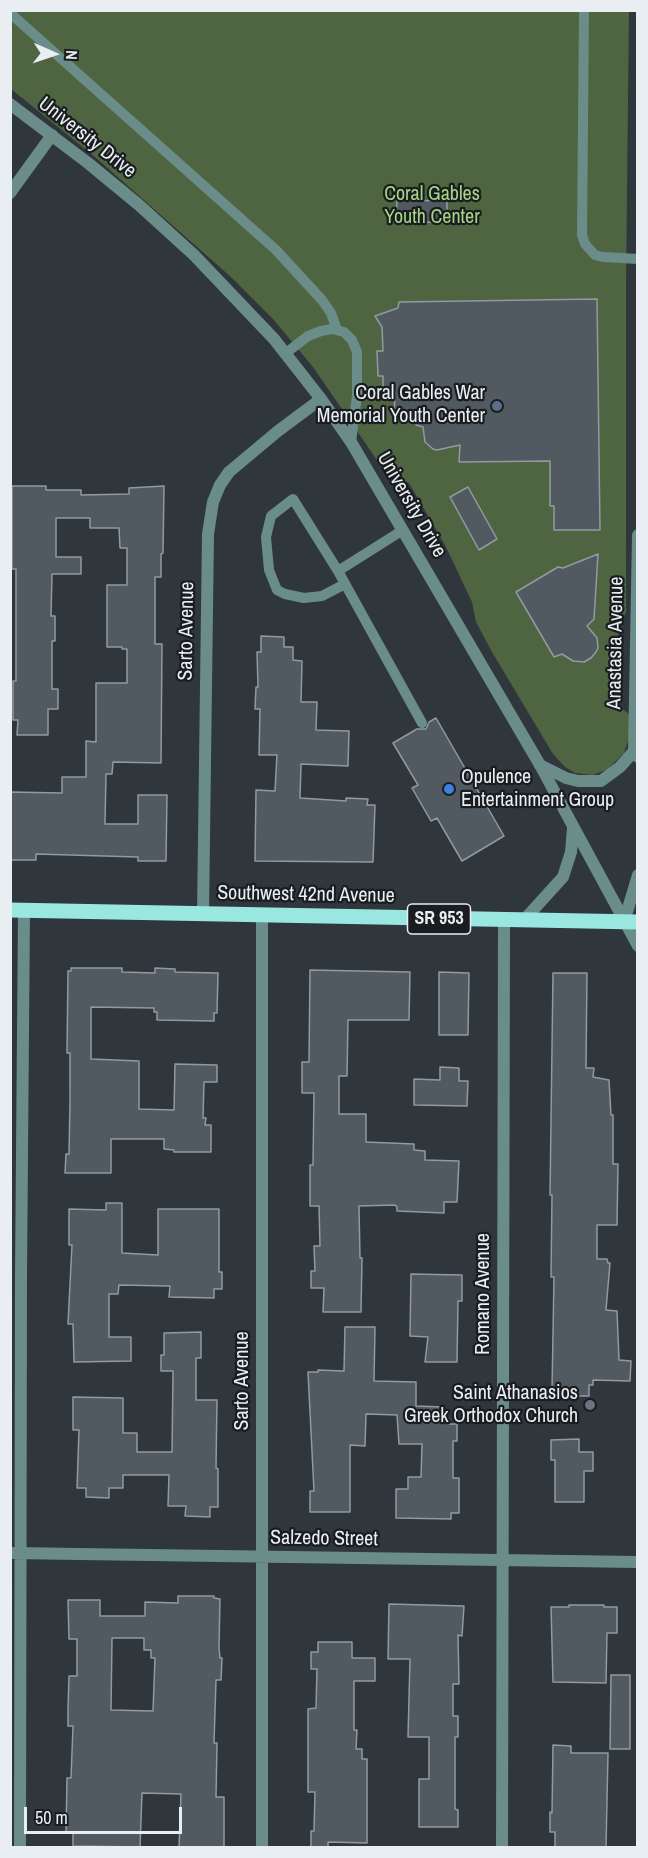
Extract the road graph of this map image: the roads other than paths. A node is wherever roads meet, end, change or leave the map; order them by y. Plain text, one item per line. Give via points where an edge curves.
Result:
1 (584, 10) edge
2 (10, 13) edge
3 (10, 104) edge
4 (52, 135) junction
5 (10, 193) edge
6 (638, 259) edge
7 (337, 330) junction
8 (286, 353) junction
9 (321, 399) junction
10 (351, 441) junction
11 (404, 530) junction
12 (638, 535) edge
13 (338, 571) junction
14 (345, 584) junction
15 (637, 633) edge
16 (422, 723) dead end
17 (636, 754) edge
18 (540, 765) junction
19 (574, 827) junction
20 (638, 875) edge
21 (17, 910) edge
22 (203, 914) junction
23 (262, 915) junction
24 (504, 920) junction
25 (524, 920) junction
26 (631, 922) edge
27 (638, 946) edge
28 (16, 1553) edge
29 (262, 1557) junction
30 (503, 1561) junction
31 (638, 1562) edge
32 (20, 1848) edge
33 (262, 1848) edge
34 (502, 1848) edge

1 - 6 lane via 582,235 595,255
2 - 7 lane via 276,250 322,300
3 - 4 street, University Drive
4 - 5 street
4 - 8 street, University Drive via 194,255
7 - 8 lane via 308,336
7 - 10 lane via 352,340 357,352
8 - 9 street, University Drive
9 - 10 street, University Drive
9 - 22 street, Sarto Avenue via 229,472 213,502 208,534
10 - 11 street, University Drive
11 - 13 lane
11 - 18 street, University Drive
12 - 15 street, Anastasia Avenue
13 - 14 lane
13 - 14 lane via 293,499 271,516 266,537 269,570 277,590 304,598 322,596
14 - 16 lane
15 - 17 street, Anastasia Avenue
17 - 18 street, Anastasia Avenue via 601,781 572,780
18 - 19 street, University Drive
19 - 25 street via 563,877
19 - 26 street, University Drive
20 - 26 street
21 - 22 main road, Southwest 42nd Avenue / SR 953
21 - 28 street
22 - 23 main road, Southwest 42nd Avenue / SR 953
23 - 24 main road, Southwest 42nd Avenue / SR 953
23 - 29 street, Sarto Avenue
24 - 25 main road, Southwest 42nd Avenue / SR 953
24 - 30 street, Romano Avenue
25 - 26 main road, Southwest 42nd Avenue / SR 953
26 - 27 street, University Drive
28 - 29 street, Salzedo Street
28 - 32 street
29 - 30 street, Salzedo Street
29 - 33 street, Sarto Avenue
30 - 31 street, Salzedo Street
30 - 34 street, Romano Avenue

